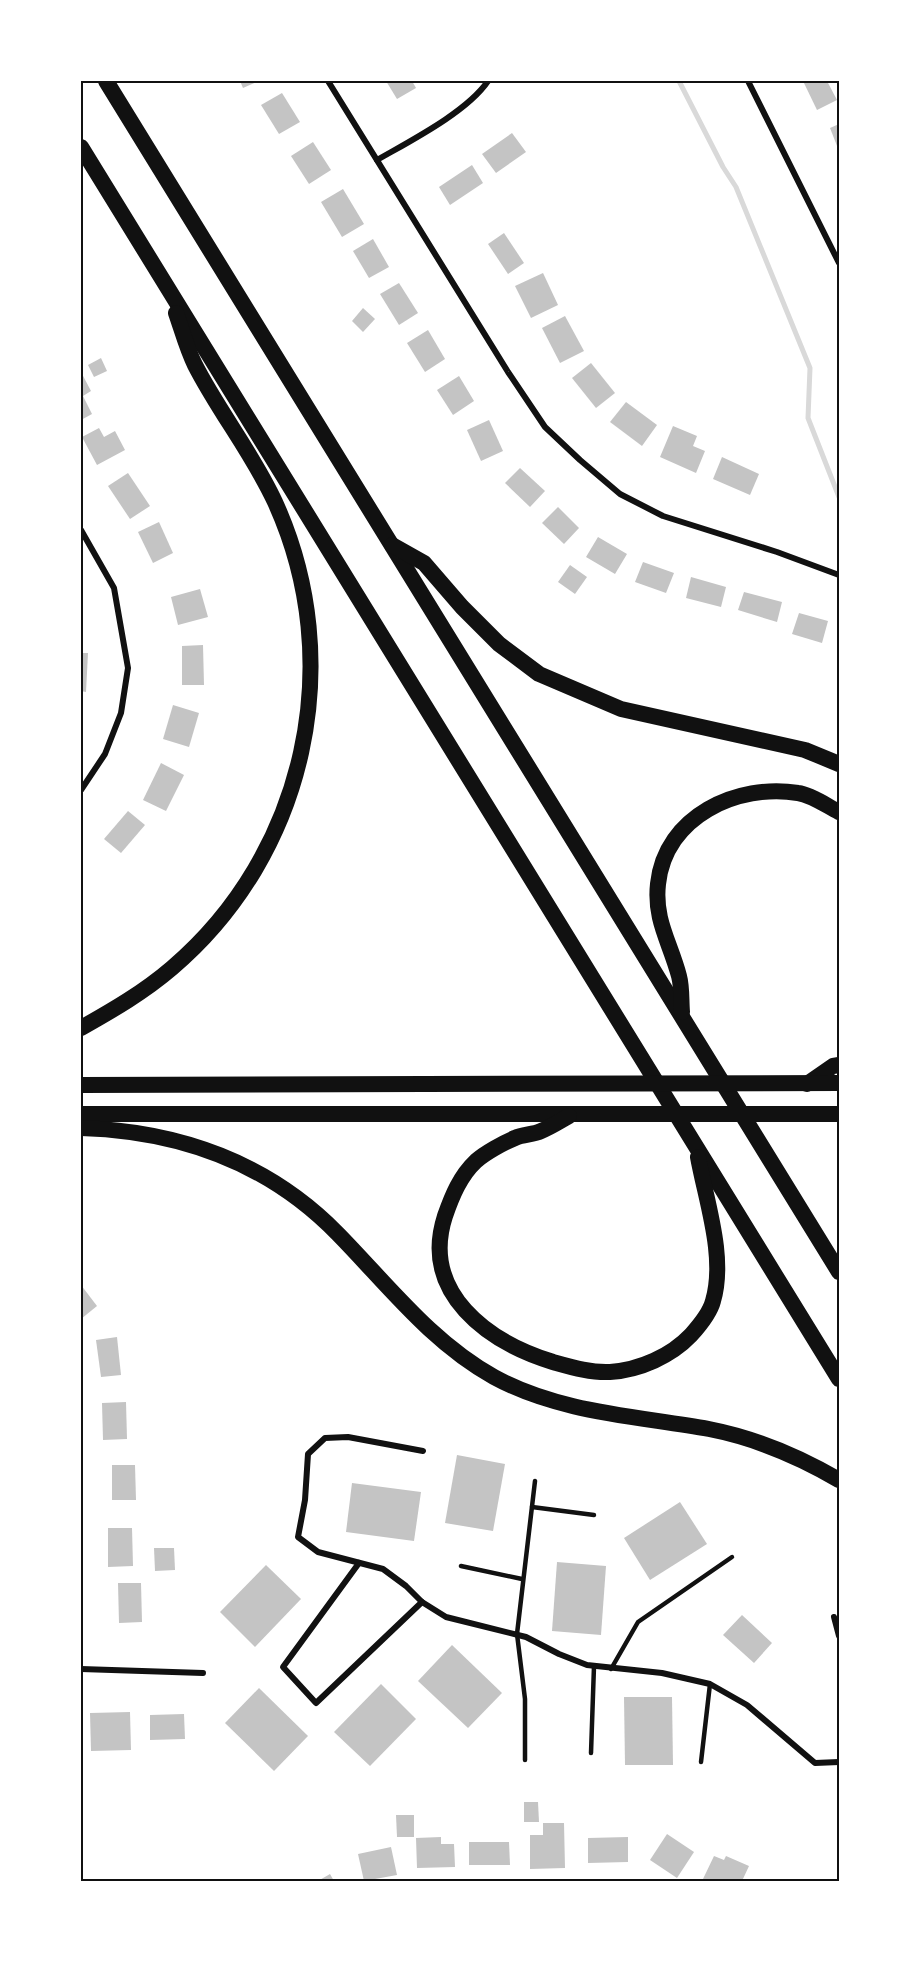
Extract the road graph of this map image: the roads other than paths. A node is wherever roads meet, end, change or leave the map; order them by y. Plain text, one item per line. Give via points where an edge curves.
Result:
1 (106, 81) edge
2 (327, 81) edge
3 (488, 81) edge
4 (748, 81) edge
5 (81, 147) edge
6 (377, 160) junction
7 (839, 263) edge
8 (165, 282) junction
9 (81, 530) edge
10 (391, 544) junction
11 (839, 575) edge
12 (839, 764) edge
13 (81, 790) edge
14 (839, 812) edge
15 (682, 1016) junction
16 (81, 1028) edge
17 (839, 1065) edge
18 (839, 1083) edge
19 (807, 1084) junction
20 (81, 1085) edge
21 (81, 1114) edge
22 (574, 1114) junction
23 (839, 1114) edge
24 (81, 1128) edge
25 (696, 1148) junction
26 (837, 1266) edge
27 (839, 1379) edge
28 (423, 1451) dead end
29 (839, 1480) edge
30 (535, 1481) dead end
31 (532, 1506) junction
32 (594, 1515) dead end
33 (732, 1557) dead end
34 (359, 1563) junction
35 (461, 1566) dead end
36 (522, 1579) junction
37 (422, 1602) junction
38 (834, 1617) dead end
39 (517, 1634) junction
40 (839, 1636) edge
41 (594, 1666) junction
42 (81, 1669) edge
43 (611, 1669) junction
44 (203, 1673) dead end
45 (710, 1684) junction
46 (591, 1753) dead end
47 (525, 1760) dead end
48 (700, 1762) dead end
49 (839, 1762) edge

1 - 10 highway
2 - 6 street
3 - 6 street via 481,91 432,127
4 - 7 street
5 - 8 highway
6 - 11 street via 545,427 580,460 620,494 663,516
8 - 16 highway via 194,364 253,461 289,539 307,606 311,683 308,724 280,824 222,918 172,968
8 - 25 highway
9 - 13 street via 114,588 128,668 121,713 105,754
10 - 12 highway via 424,562 499,644 539,674 621,709 805,750
10 - 15 highway
14 - 15 highway via 800,793 759,790 715,803 689,823 669,848 657,882 658,921 680,977
15 - 26 highway
17 - 19 highway
18 - 19 highway
19 - 20 highway
21 - 22 highway
22 - 23 highway
22 - 25 highway via 541,1131 514,1138 476,1161 453,1191 441,1228 442,1269 453,1296 470,1317 496,1339 577,1369 609,1372 642,1366 683,1343 713,1302 716,1242
24 - 29 highway via 134,1132 186,1144 220,1154 281,1185 337,1233 433,1335 496,1378 562,1404 754,1441 803,1459
25 - 27 highway
28 - 34 street via 348,1437 325,1438 308,1454 298,1537 318,1552
30 - 31 lane
31 - 32 lane
31 - 36 lane
33 - 43 lane via 638,1622
34 - 37 street via 383,1569
34 - 37 street via 283,1667 316,1703
35 - 36 lane
36 - 39 lane
37 - 39 street via 446,1617
38 - 40 street
39 - 41 street
39 - 47 lane via 525,1699
41 - 43 street
41 - 46 lane
42 - 44 street
43 - 45 street via 662,1673
45 - 48 lane
45 - 49 street via 747,1705 816,1763

